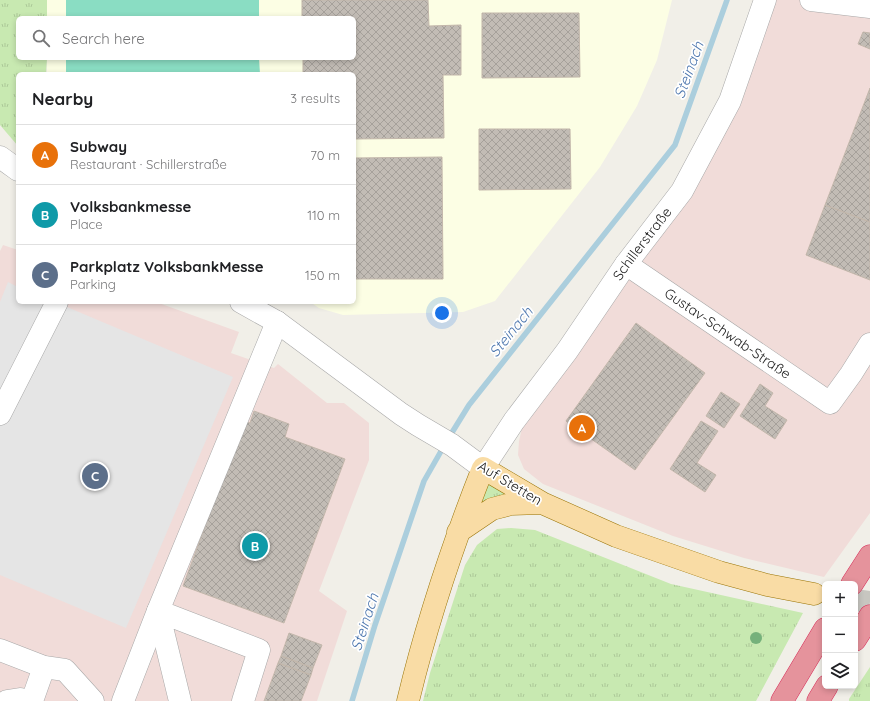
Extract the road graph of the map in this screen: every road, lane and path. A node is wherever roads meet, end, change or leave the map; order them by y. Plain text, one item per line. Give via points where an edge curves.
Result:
1 (765, 0) edge
2 (811, 0) edge
3 (870, 7) edge
4 (0, 157) edge
5 (16, 169) edge
6 (626, 264) junction
7 (57, 304) edge
8 (245, 304) edge
9 (277, 322) junction
10 (870, 344) edge
11 (0, 414) edge
12 (483, 468) junction
13 (542, 503) junction
14 (458, 532) junction
15 (814, 594) dead end
16 (158, 611) junction
17 (822, 634) edge
18 (0, 650) edge
19 (44, 667) junction
20 (825, 689) edge
21 (832, 689) edge
22 (7, 701) edge
23 (29, 701) edge
24 (32, 701) edge
25 (93, 701) edge
26 (123, 701) edge
27 (180, 701) edge
28 (242, 701) edge
29 (408, 701) edge
30 (782, 701) edge
31 (818, 701) edge
32 (830, 701) edge

1 - 6 street, Schillerstraße via 730,100 719,122 682,191
2 - 3 street
4 - 5 street
6 - 10 street, Gustav-Schwab-Straße via 830,403
6 - 12 street, Schillerstraße
7 - 11 street
8 - 9 street, Auf Stetten
9 - 12 street, Auf Stetten via 418,425 452,445
9 - 16 street
12 - 13 main road, Auf Stetten
12 - 14 main road
13 - 14 main road via 511,504 492,508
13 - 15 main road, Auf Stetten via 616,536 699,565 767,585
14 - 29 main road
16 - 26 street
16 - 27 street
16 - 28 street via 259,650
17 - 30 highway
18 - 19 street
19 - 24 street
19 - 25 street via 64,670
20 - 31 highway
21 - 32 highway
22 - 23 street

